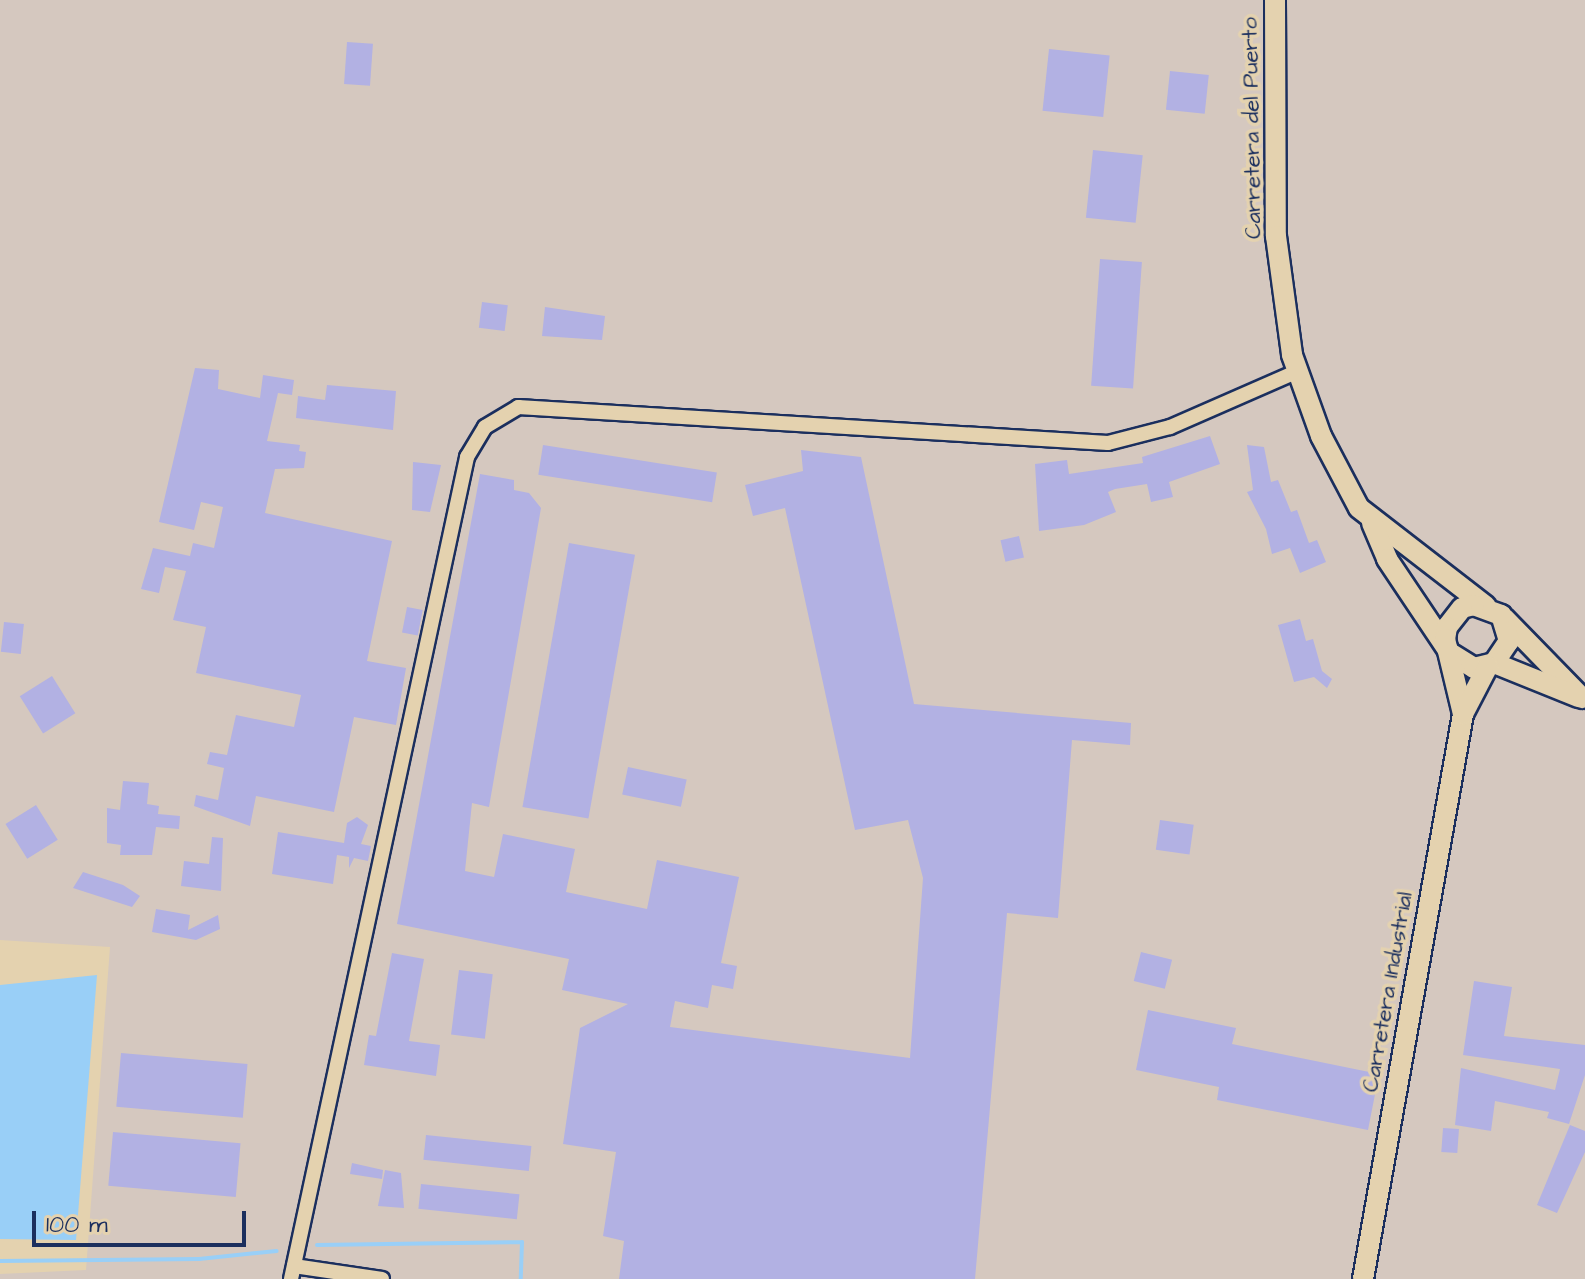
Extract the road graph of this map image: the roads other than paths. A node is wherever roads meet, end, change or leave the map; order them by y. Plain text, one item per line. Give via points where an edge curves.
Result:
1 (1275, 0) edge
2 (1298, 371) junction
3 (1372, 523) junction
4 (1494, 610) junction
5 (1450, 652) junction
6 (1491, 665) junction
7 (1584, 699) edge
8 (1463, 714) junction
9 (292, 1273) edge
10 (354, 1277) edge
11 (382, 1279) edge
12 (1363, 1279) edge

1 - 2 main road, Carretera del Puerto via 1276,236
2 - 3 main road, Carretera del Puerto via 1321,436 1350,494
2 - 9 street via 1170,427 1108,443 518,407 491,422 467,457
3 - 4 main road, Carretera del Puerto
3 - 5 main road, Carretera del Puerto via 1387,559
4 - 5 main road via 1462,608 1452,616 1445,639
4 - 6 main road via 1509,641
4 - 7 main road, Carretera del Puerto
5 - 6 main road via 1460,663
5 - 8 main road, Carretera Industrial
6 - 7 main road, Carretera del Puerto
6 - 8 main road, Carretera Industrial
8 - 12 main road, Carretera Industrial
9 - 10 street
10 - 11 street

